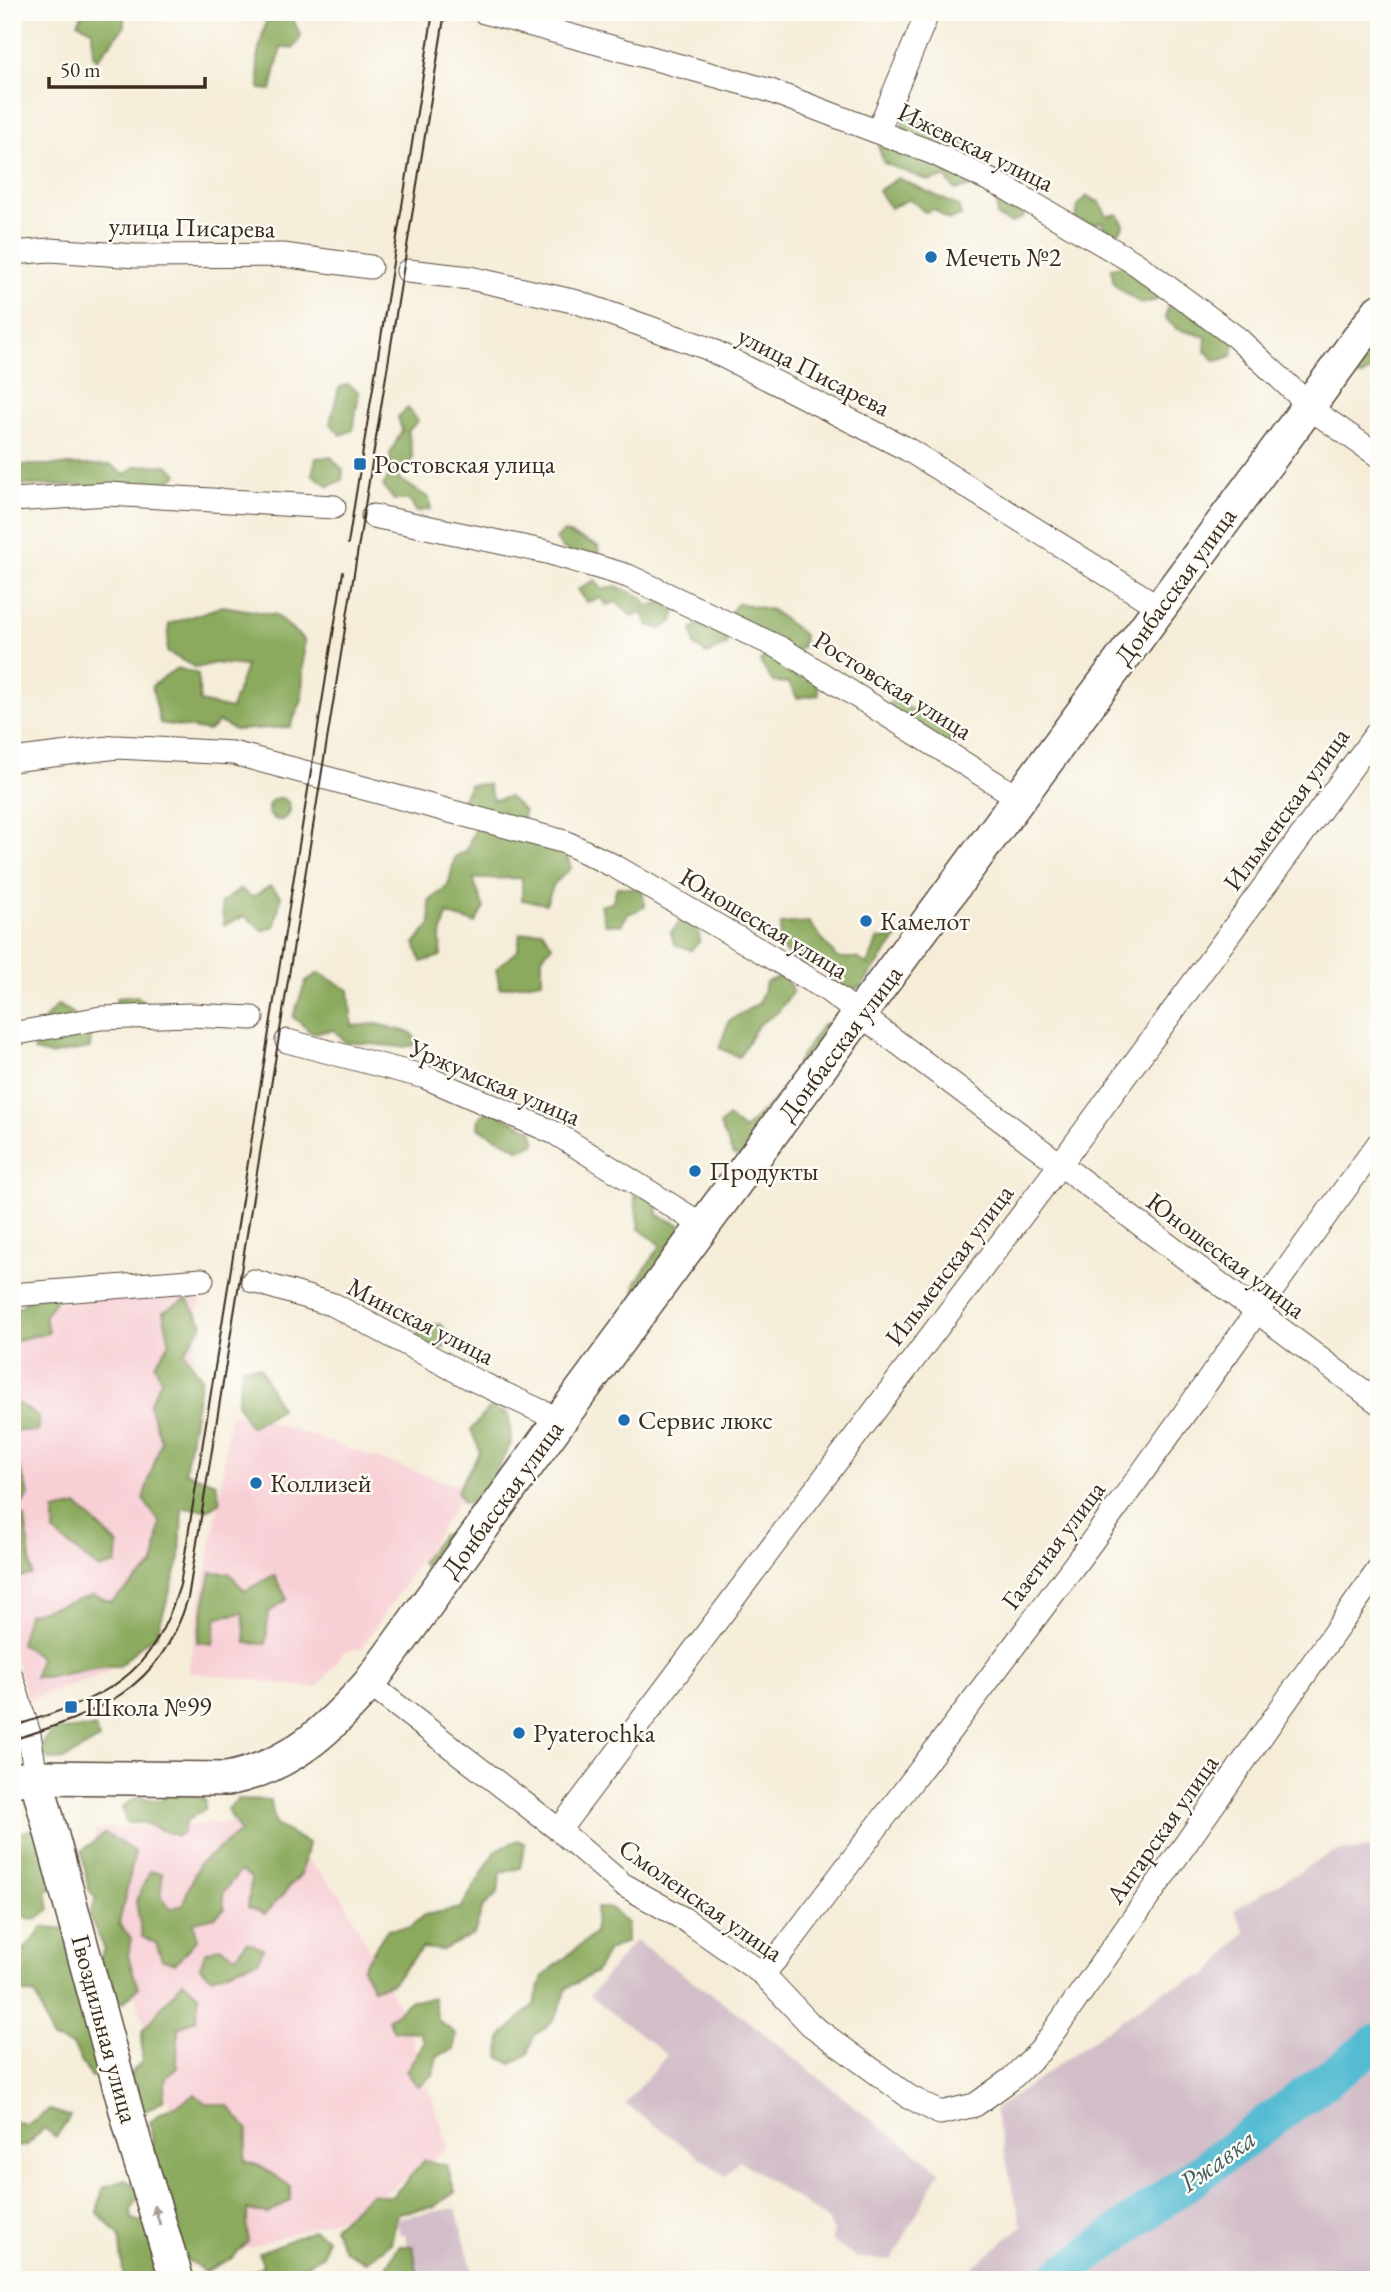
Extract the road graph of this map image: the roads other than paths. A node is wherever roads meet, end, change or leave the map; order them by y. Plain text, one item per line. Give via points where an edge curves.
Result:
1 (484, 12) edge
2 (929, 12) edge
3 (878, 131) junction
4 (12, 253) edge
5 (370, 267) dead end
6 (408, 271) dead end
7 (1379, 311) edge
8 (1309, 405) junction
9 (1379, 456) edge
10 (12, 500) edge
11 (334, 507) dead end
12 (373, 516) dead end
13 (1159, 607) junction
14 (1379, 730) edge
15 (12, 760) edge
16 (1019, 798) junction
17 (860, 1017) junction
18 (252, 1018) dead end
19 (12, 1034) edge
20 (287, 1041) dead end
21 (1379, 1143) edge
22 (1059, 1166) junction
23 (704, 1226) junction
24 (202, 1280) dead end
25 (253, 1281) dead end
26 (12, 1295) edge
27 (1255, 1313) junction
28 (1379, 1403) edge
29 (560, 1420) junction
30 (1379, 1569) edge
31 (12, 1678) edge
32 (369, 1684) junction
33 (24, 1779) edge
34 (559, 1830) junction
35 (763, 1973) junction
36 (975, 2105) joint
37 (177, 2280) edge

1 - 3 street, Ижевская улица via 768,90
2 - 3 street
3 - 8 street, Ижевская улица via 1006,188 1135,263 1237,338
4 - 5 street, улица Писарева via 284,255
6 - 13 street, улица Писарева via 470,278 577,302 707,348 906,449
7 - 8 street, Донбасская улица
8 - 9 street, Ижевская улица
8 - 13 street, Донбасская улица
10 - 11 street via 108,494
12 - 16 street, Ростовская улица via 547,552 628,576 782,649
13 - 16 street, Донбасская улица
14 - 22 street, Ильменская улица
15 - 17 street, Юношеская улица via 117,747 233,753 565,842 617,867 826,989
16 - 17 street, Донбасская улица
17 - 22 street, Юношеская улица
17 - 23 street, Донбасская улица
18 - 19 street via 101,1018
20 - 23 street, Уржумская улица via 425,1077 543,1128
21 - 27 street, Газетная улица
22 - 27 street, Юношеская улица
22 - 34 street, Ильменская улица
23 - 29 street, Донбасская улица
24 - 26 street
25 - 29 street, Минская улица via 334,1305
27 - 28 street, Юношеская улица
27 - 35 street, Газетная улица via 1110,1516
29 - 32 street, Донбасская улица
30 - 36 street, Ангарская улица via 1040,2051
31 - 33 street via 29,1734
32 - 33 street, Донбасская улица via 312,1741 258,1773 205,1780
32 - 34 street, Смоленская улица
37 -> 33 street, Гвоздильная улица
34 - 35 street, Смоленская улица via 622,1884
35 - 36 street, Смоленская улица via 811,2025 908,2096 940,2113

